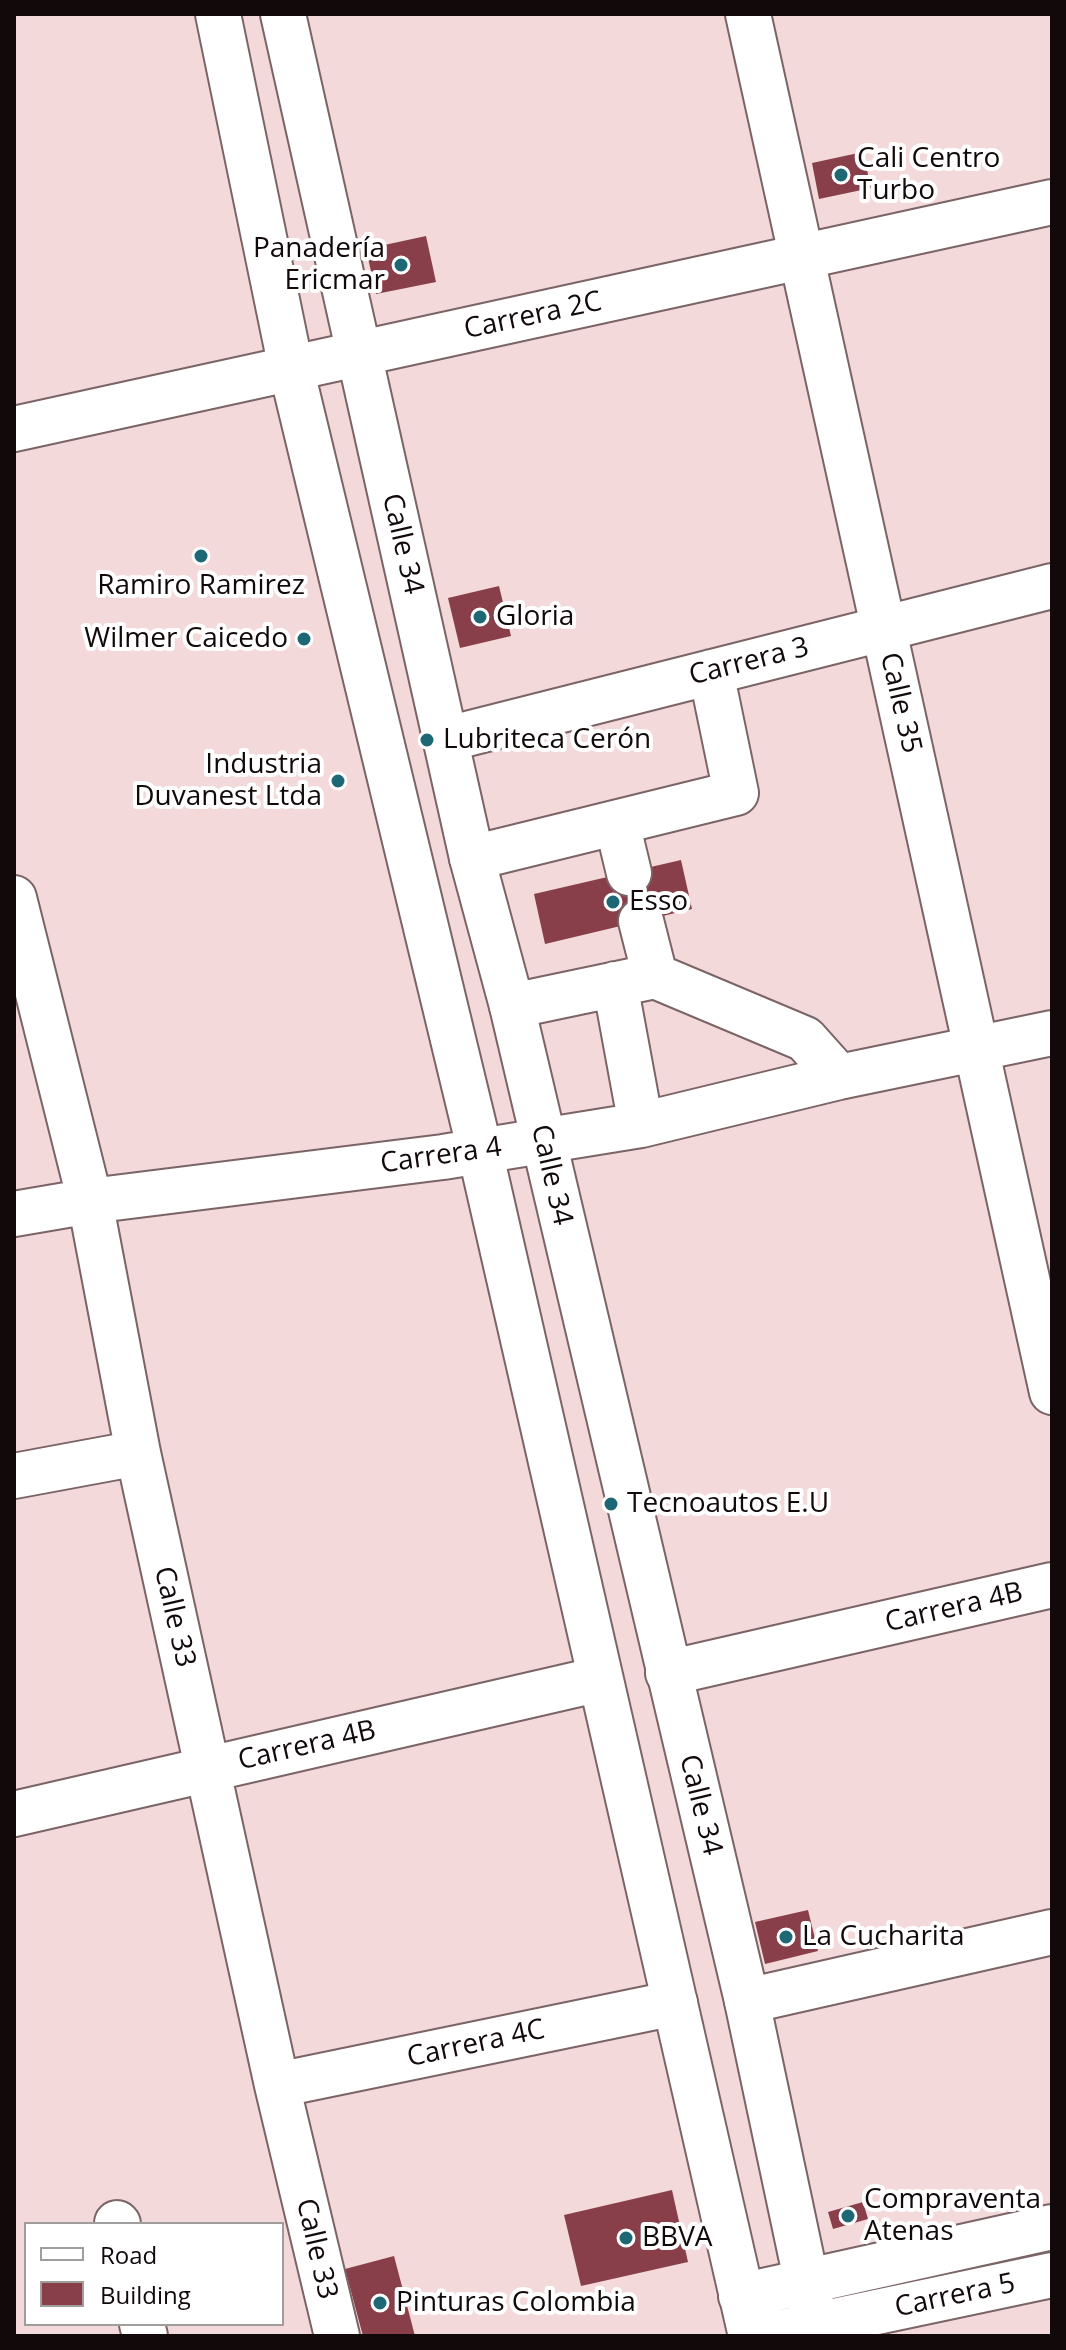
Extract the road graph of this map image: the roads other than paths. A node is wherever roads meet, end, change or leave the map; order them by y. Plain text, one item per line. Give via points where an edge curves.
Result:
1 (218, 14) edge
2 (283, 14) edge
3 (748, 14) edge
4 (1052, 202) edge
5 (802, 257) junction
6 (358, 354) junction
7 (291, 368) junction
8 (14, 429) edge
9 (1052, 586) edge
10 (884, 628) junction
11 (711, 672) junction
12 (447, 739) junction
13 (617, 823) junction
14 (488, 855) junction
15 (629, 873) dead end
16 (14, 898) edge
17 (641, 921) dead end
18 (635, 980) junction
19 (526, 1003) junction
20 (1052, 1033) edge
21 (977, 1049) junction
22 (839, 1077) junction
23 (641, 1125) junction
24 (543, 1142) junction
25 (480, 1151) junction
26 (90, 1201) junction
27 (14, 1214) edge
28 (1052, 1392) edge
29 (138, 1453) junction
30 (14, 1476) edge
31 (1052, 1585) edge
32 (668, 1673) junction
33 (600, 1679) junction
34 (208, 1769) junction
35 (14, 1814) edge
36 (1052, 1932) edge
37 (747, 2001) junction
38 (675, 2003) junction
39 (277, 2085) junction
40 (1052, 2227) edge
41 (1052, 2275) edge
42 (807, 2281) junction
43 (746, 2316) edge
44 (817, 2331) edge
45 (337, 2336) edge
46 (763, 2336) edge

1 - 7 street
2 - 6 street, Calle 34
3 - 5 street, Calle 35
4 - 5 street, Carrera 2C
5 - 6 street, Carrera 2C
5 - 10 street, Calle 35
6 - 7 street, Carrera 2C
6 - 12 street, Calle 34
7 - 8 street, Carrera 2C
7 - 25 street
9 - 10 street, Carrera 3
10 - 11 street, Carrera 3
10 - 21 street, Calle 35
11 - 12 street, Carrera 3
11 - 13 street via 736,793
12 - 14 street, Calle 34
13 - 14 street
13 - 15 street
14 - 19 street, Calle 34
16 - 26 street, Calle 33
17 - 18 street
18 - 19 street
18 - 22 street via 805,1039
18 - 23 street
19 - 24 street, Calle 34
20 - 21 street, Carrera 4
21 - 22 street, Carrera 4
21 - 28 street, Calle 35
22 - 23 street, Carrera 4
23 - 24 street, Carrera 4
24 - 25 street, Carrera 4
24 - 32 street, Calle 34
25 - 26 street, Carrera 4
25 - 33 street
26 - 27 street, Carrera 4
26 - 29 street, Calle 33
29 - 30 street
29 - 34 street, Calle 33
31 - 32 street, Carrera 4B
32 - 37 street, Calle 34
33 - 34 street, Carrera 4B
33 - 38 street
34 - 35 street, Carrera 4B
34 - 39 street, Calle 33
36 - 37 street
37 - 42 street, Calle 34
38 - 39 street, Carrera 4C
38 - 43 street
39 - 45 street, Calle 33
40 - 42 street, Carrera 5
41 - 44 street, Carrera 5
42 - 43 street, Carrera 5
42 - 44 street, Calle 34
44 - 46 street, Carrera 5

